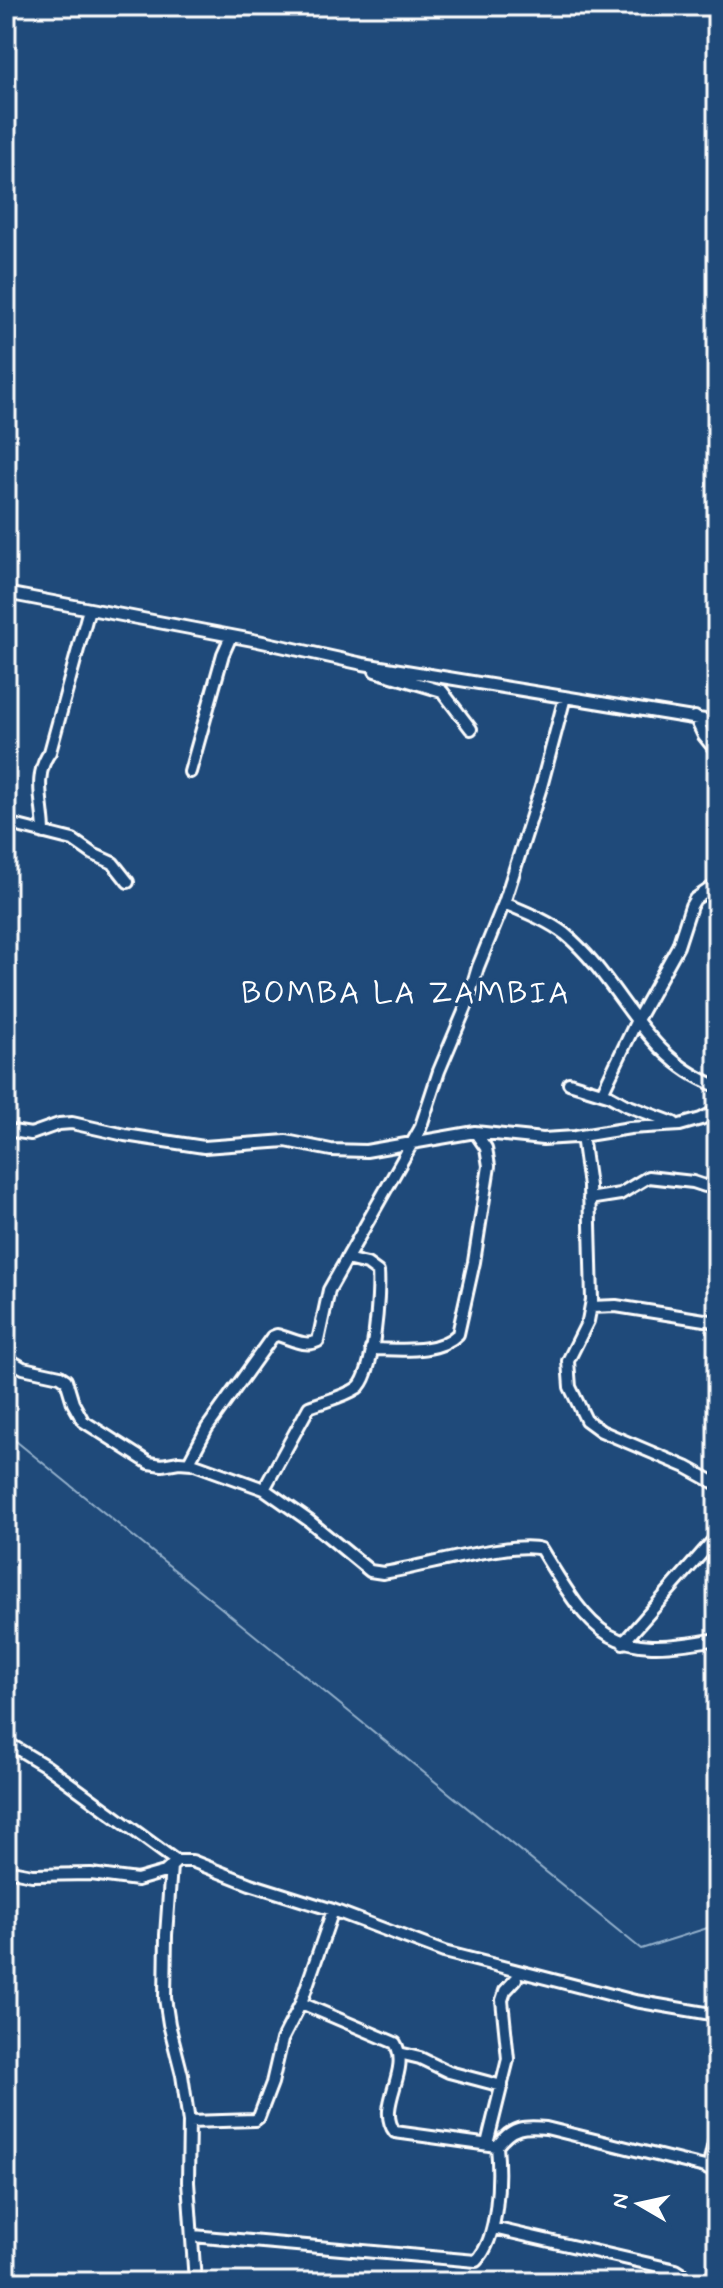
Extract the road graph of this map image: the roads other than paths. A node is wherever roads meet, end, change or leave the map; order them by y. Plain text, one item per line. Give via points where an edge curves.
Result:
1 (6, 593) edge
2 (89, 609) junction
3 (231, 636) junction
4 (366, 667) dead end
5 (565, 697) junction
6 (695, 717) junction
7 (717, 722) edge
8 (471, 729) dead end
9 (717, 752) edge
10 (190, 772) dead end
11 (6, 823) edge
12 (44, 833) junction
13 (128, 882) dead end
14 (717, 884) edge
15 (504, 903) junction
16 (637, 1020) junction
17 (569, 1083) dead end
18 (717, 1086) edge
19 (602, 1093) junction
20 (717, 1111) edge
21 (680, 1125) junction
22 (6, 1130) edge
23 (475, 1132) junction
24 (582, 1136) junction
25 (410, 1144) junction
26 (717, 1183) edge
27 (589, 1199) junction
28 (346, 1259) junction
29 (591, 1307) junction
30 (717, 1322) edge
31 (371, 1349) junction
32 (6, 1358) edge
33 (189, 1462) junction
34 (717, 1484) edge
35 (264, 1489) junction
36 (717, 1536) edge
37 (717, 1639) edge
38 (623, 1643) junction
39 (6, 1742) edge
40 (174, 1864) junction
41 (6, 1870) edge
42 (333, 1910) junction
43 (516, 1979) dead end
44 (301, 2003) junction
45 (717, 2015) edge
46 (399, 2053) junction
47 (502, 2086) junction
48 (189, 2122) junction
49 (717, 2130) edge
50 (492, 2145) junction
51 (713, 2169) edge
52 (493, 2228) junction
53 (193, 2236) junction
54 (195, 2282) edge
55 (695, 2282) edge

1 - 2 street
2 - 3 street
2 - 12 street via 50,752 43,761
3 - 5 street
3 - 10 street
4 - 8 street via 442,691
5 - 6 street
5 - 15 street
6 - 7 street
6 - 9 street
11 - 12 street
12 - 13 street via 73,840 113,863
14 - 16 street via 695,899 678,946
15 - 16 street via 567,936
15 - 25 street
16 - 18 street via 656,1046
16 - 19 street
17 - 19 street
19 - 21 street
20 - 21 street
21 - 24 street
22 - 25 street via 31,1134 72,1123 204,1147 286,1141 366,1151
23 - 24 street via 543,1139
23 - 25 street
23 - 31 street via 486,1148 489,1166 458,1334 431,1348
24 - 27 street
25 - 28 street
26 - 27 street via 705,1186 648,1177 620,1194
27 - 29 street
28 - 31 street via 378,1272
28 - 33 street via 329,1290 318,1341 272,1337
29 - 30 street
29 - 34 street via 567,1374 586,1420
31 - 35 street via 356,1389 309,1407
32 - 33 street via 66,1380 83,1421 149,1463
33 - 35 street
35 - 38 street via 370,1571 409,1569 503,1549 541,1549 599,1630
36 - 38 street
37 - 38 street via 654,1648
39 - 40 street via 46,1766
40 - 41 street via 137,1880
40 - 42 street via 192,1861
40 - 48 street via 165,1998
42 - 44 street
42 - 45 street via 444,1952 635,2001
43 - 47 street via 502,2000 508,2059
44 - 46 street via 395,2043
44 - 48 street via 282,2040 259,2117
46 - 47 street
46 - 50 street via 388,2114 395,2132
47 - 50 street
48 - 53 street
49 - 51 street
50 - 51 street via 515,2128 546,2128
50 - 52 street via 499,2164
52 - 53 street via 479,2259 472,2262
52 - 55 street via 676,2270
53 - 54 street

